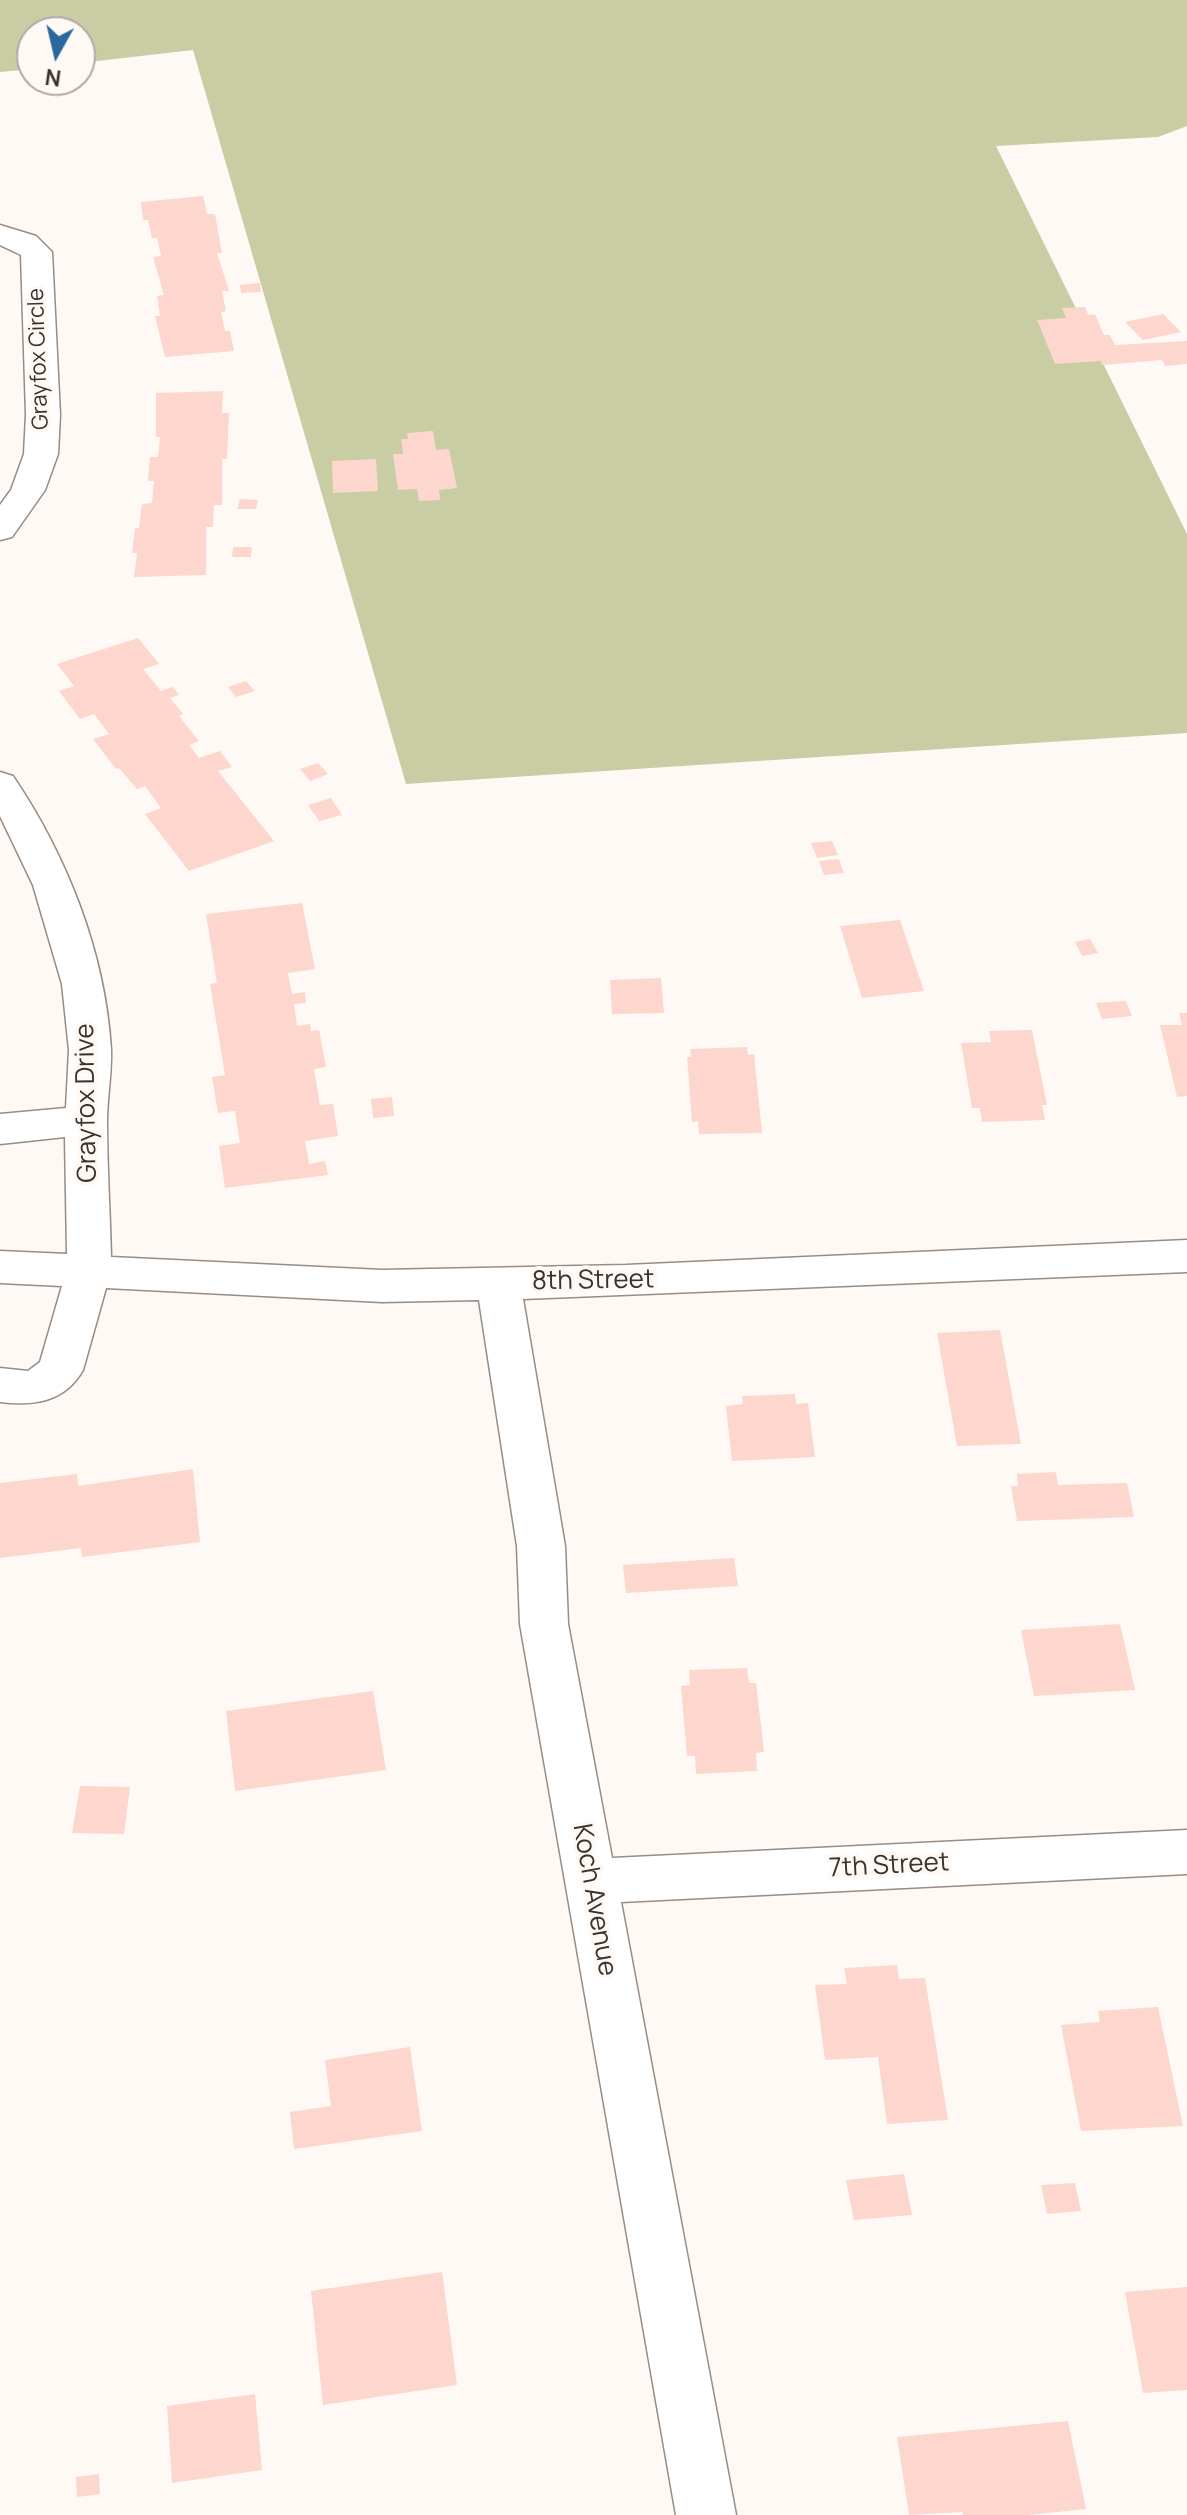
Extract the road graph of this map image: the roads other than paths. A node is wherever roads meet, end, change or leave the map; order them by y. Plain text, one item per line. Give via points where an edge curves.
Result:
1 (7, 236) edge
2 (0, 530) edge
3 (0, 784) edge
4 (86, 1120) junction
5 (0, 1129) edge
6 (1187, 1256) edge
7 (0, 1267) edge
8 (89, 1271) junction
9 (498, 1283) junction
10 (0, 1385) edge
11 (1187, 1852) edge
12 (591, 1881) junction
13 (706, 2515) edge

1 - 2 street, Grayfox Circle via 36,252 43,415 41,454 28,490
3 - 4 street, Grayfox Drive via 53,885 82,984 90,1050
4 - 5 street
4 - 8 street, Grayfox Drive
6 - 9 street, 8th Street
7 - 8 street, 8th Street
8 - 9 street, 8th Street via 382,1286
8 - 10 street, Grayfox Drive via 60,1370 46,1383
9 - 12 street, Koch Avenue via 541,1546 544,1624
11 - 12 street, 7th Street
12 - 13 street, Koch Avenue

